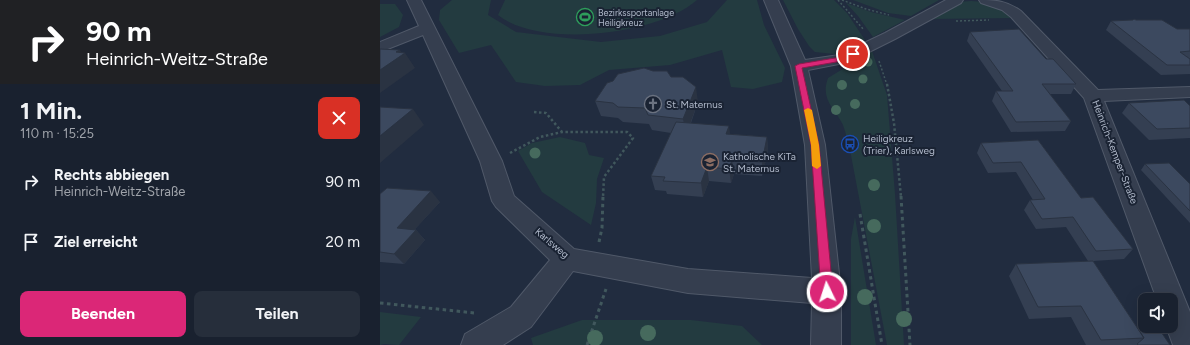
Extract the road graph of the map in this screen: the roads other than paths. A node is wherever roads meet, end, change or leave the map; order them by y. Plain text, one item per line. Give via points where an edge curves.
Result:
1 (414, 0) edge
2 (771, 0) edge
3 (956, 0) edge
4 (986, 0) edge
5 (428, 28) junction
6 (380, 47) edge
7 (799, 66) junction
8 (1190, 92) edge
9 (1093, 96) junction
10 (567, 258) junction
11 (827, 292) junction
12 (1168, 293) edge
13 (1178, 319) edge
14 (476, 345) edge
15 (826, 345) edge
16 (1188, 345) edge

1 - 5 street, Karlsweg
2 - 7 street
3 - 7 street via 874,44 842,58
4 - 9 street, Heinrich-Kemper-Straße via 1007,7 1016,14
5 - 6 street
5 - 10 street, Karlsweg via 490,161 504,201
7 - 11 street via 815,145
8 - 9 street
9 - 12 street, Heinrich-Kemper-Straße
10 - 11 street, Karlsweg via 688,281
10 - 14 street via 521,318
11 - 15 street
13 - 16 street, Heinrich-Kemper-Straße

